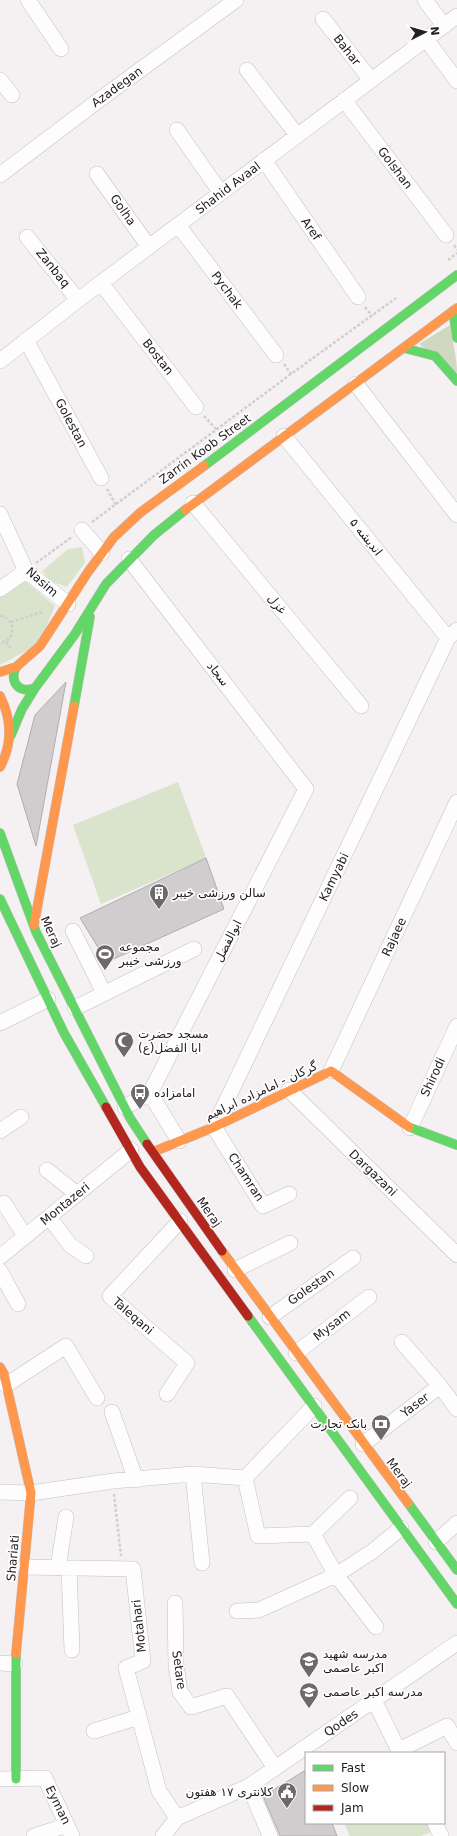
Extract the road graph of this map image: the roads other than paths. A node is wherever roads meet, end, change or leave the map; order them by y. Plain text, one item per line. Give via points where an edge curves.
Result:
1 (28, 0) edge
2 (236, 0) edge
3 (425, 0) edge
4 (457, 16) edge
5 (323, 20) dead end
6 (444, 26) junction
7 (426, 39) junction
8 (61, 49) dead end
9 (247, 70) dead end
10 (0, 80) edge
11 (371, 80) junction
12 (457, 81) edge
13 (12, 95) dead end
14 (344, 100) junction
15 (177, 130) dead end
16 (297, 136) junction
17 (264, 160) junction
18 (97, 174) dead end
19 (0, 175) edge
20 (221, 193) junction
21 (178, 225) junction
22 (446, 235) dead end
23 (27, 237) dead end
24 (148, 247) junction
25 (457, 275) edge
26 (101, 283) junction
27 (358, 297) dead end
28 (78, 300) junction
29 (455, 309) edge
30 (457, 338) edge
31 (26, 340) junction
32 (404, 348) junction
33 (276, 355) dead end
34 (1, 357) edge
35 (457, 381) edge
36 (356, 384) junction
37 (196, 407) road end
38 (284, 436) junction
39 (101, 478) road end
40 (193, 503) junction
41 (0, 514) edge
42 (457, 514) edge
43 (82, 530) road end
44 (102, 553) junction
45 (129, 559) junction
46 (26, 570) junction
47 (0, 590) edge
48 (68, 604) junction
49 (92, 605) junction
50 (452, 634) edge
51 (16, 667) junction
52 (0, 672) edge
53 (35, 688) junction
54 (0, 696) edge
55 (361, 706) dead end
56 (11, 735) junction
57 (0, 767) edge
58 (306, 789) joint
59 (457, 802) edge
60 (0, 833) edge
61 (0, 899) edge
62 (5, 921) edge
63 (34, 925) junction
64 (73, 931) dead end
65 (194, 949) dead end
66 (101, 987) dead end
67 (48, 999) junction
68 (75, 1008) junction
69 (0, 1023) edge
70 (457, 1026) edge
71 (331, 1071) junction
72 (289, 1090) junction
73 (150, 1094) junction
74 (125, 1106) junction
75 (21, 1117) dead end
76 (214, 1127) junction
77 (1, 1128) edge
78 (410, 1128) junction
79 (179, 1141) junction
80 (457, 1145) edge
81 (131, 1150) junction
82 (153, 1152) junction
83 (47, 1170) dead end
84 (78, 1194) junction
85 (289, 1194) dead end
86 (4, 1203) dead end
87 (49, 1217) junction
88 (180, 1222) junction
89 (25, 1236) junction
90 (290, 1243) dead end
91 (457, 1255) edge
92 (86, 1256) dead end
93 (0, 1257) edge
94 (353, 1258) dead end
95 (235, 1270) junction
96 (0, 1271) edge
97 (368, 1297) dead end
98 (18, 1304) dead end
99 (270, 1317) junction
100 (402, 1342) dead end
101 (296, 1353) junction
102 (282, 1363) junction
103 (0, 1367) edge
104 (6, 1385) junction
105 (440, 1386) junction
106 (167, 1394) dead end
107 (96, 1398) dead end
108 (314, 1406) junction
109 (457, 1409) edge
110 (112, 1412) dead end
111 (363, 1444) junction
112 (192, 1474) junction
113 (245, 1478) junction
114 (136, 1480) junction
115 (0, 1492) edge
116 (30, 1493) junction
117 (350, 1498) dead end
118 (66, 1517) dead end
119 (457, 1523) edge
120 (401, 1528) junction
121 (313, 1534) junction
122 (436, 1542) junction
123 (202, 1563) dead end
124 (25, 1568) junction
125 (64, 1568) junction
126 (457, 1570) edge
127 (336, 1575) junction
128 (175, 1603) dead end
129 (457, 1604) edge
130 (237, 1611) dead end
131 (376, 1627) dead end
132 (457, 1643) edge
133 (72, 1650) dead end
134 (7, 1664) edge
135 (374, 1700) junction
136 (139, 1718) junction
137 (94, 1731) dead end
138 (457, 1743) edge
139 (400, 1751) edge
140 (275, 1768) junction
141 (16, 1779) junction
142 (0, 1780) edge
143 (249, 1786) junction
144 (177, 1818) junction
145 (435, 1824) edge
146 (70, 1831) edge
147 (267, 1834) edge
148 (34, 1836) edge
149 (163, 1836) edge
150 (441, 1836) edge

1 - 8 street
2 - 19 street, Azadegan
3 - 6 street
4 - 6 street, Shahid Avaal
5 - 11 street, Bahar
6 - 7 street, Shahid Avaal
7 - 11 street, Shahid Avaal
7 - 12 street
9 - 16 street
10 - 13 street
11 - 14 street, Shahid Avaal
14 - 16 street, Shahid Avaal
14 - 22 street, Golshan
15 - 20 street
16 - 17 street, Shahid Avaal
17 - 20 street, Shahid Avaal
17 - 27 street, Aref
18 - 24 street, Golha
20 - 21 street, Shahid Avaal
21 - 24 street, Shahid Avaal
21 - 33 street, Pychak
23 - 28 street, Zanbaq
24 - 26 street, Shahid Avaal
25 - 44 main road, Zarrin Koob Street via 141,512 114,536
26 - 28 street, Shahid Avaal
26 - 37 street, Bostan
28 - 31 street, Shahid Avaal
29 - 30 main road
29 - 32 main road
31 - 34 street, Shahid Avaal
31 - 39 street, Golestan
32 - 35 main road via 435,356
32 - 36 main road
36 - 38 main road
36 - 42 street
38 - 40 main road
38 - 50 street, اندیشه ۵
40 - 45 main road
40 - 55 street, غزل
41 - 46 street, Nasim
43 - 44 street
44 - 48 main road, Zarrin Koob Street
45 - 49 main road via 106,584
45 - 58 street, سجاد
46 - 47 street
46 - 48 street, Nasim
48 - 51 main road, Zarrin Koob Street via 40,646
49 - 53 main road via 75,634
49 - 63 main road
50 - 76 street, Kamyabi
51 - 52 main road, Zarrin Koob Street
51 - 53 main road via 12,675 17,688 26,691
53 - 56 main road via 22,709
54 - 56 main road via 9,715
56 - 57 main road via 8,751
58 - 73 street, ابوالفضل
59 - 71 street, Rajaee
60 - 63 main road, Meraj
61 - 62 main road
62 - 67 main road
63 - 68 main road, Meraj
64 - 66 street
65 - 68 street
67 - 69 street
67 - 81 main road via 64,1033
68 - 74 main road, Meraj
70 - 78 street, Shirodi
71 - 72 main road, گرکان - امامزاده ابراهیم
71 - 78 main road, گرکان - امامزاده ابراهیم
72 - 76 main road, گرکان - امامزاده ابراهیم
72 - 91 street, Dargazani
73 - 74 street
73 - 79 street
74 - 82 main road, Meraj
75 - 77 street
76 - 79 main road, گرکان - امامزاده ابراهیم
76 - 85 street, Chamran via 263,1206
78 - 80 main road, گرکان - امامزاده ابراهیم
79 - 82 main road, گرکان - امامزاده ابراهیم
81 - 84 street, Montazeri
81 - 88 main road via 140,1167
82 - 95 main road, Meraj
83 - 84 street
84 - 87 street, Montazeri
86 - 89 street
87 - 89 street, Montazeri
87 - 92 street via 70,1245
88 - 102 main road
88 - 106 street, Taleqani via 110,1296 187,1363
89 - 93 street, Montazeri
90 - 95 street
94 - 99 street, Golestan
95 - 99 main road, Meraj
96 - 98 street
97 - 101 street, Mysam
99 - 101 main road, Meraj
100 - 105 street, Yaser
101 - 102 main road
101 - 111 main road, Meraj
102 - 108 main road
103 - 104 main road, Shariati
104 - 107 street via 66,1346
104 - 116 main road, Shariati
105 - 109 street
105 - 111 street, Yaser
108 - 113 street
108 - 120 main road
110 - 114 street
111 - 122 main road, Meraj
112 - 113 street
112 - 114 street
112 - 123 street
113 - 121 street via 258,1536
114 - 116 street
115 - 116 street
116 - 124 main road, Shariati
117 - 121 street
118 - 125 street
119 - 122 street
120 - 127 street via 373,1551
120 - 129 main road
121 - 127 street
122 - 126 main road, Meraj
124 - 125 street
124 - 134 main road, Shariati
125 - 133 street
125 - 136 street, Motahari via 133,1569 143,1661 126,1668
127 - 130 street via 259,1610
127 - 131 street
128 - 140 street, Setare via 176,1664 180,1692 191,1706 228,1696
132 - 135 street, Qodes
134 - 141 main road, Shariati
135 - 139 street
135 - 140 street, Qodes
136 - 137 street
136 - 144 street, Motahari via 159,1791
138 - 139 street via 447,1726
140 - 143 street, Qodes
141 - 142 street
141 - 146 street, Eyman via 45,1778
143 - 144 street, Qodes
143 - 147 street
144 - 149 street
145 - 150 street
146 - 148 street

